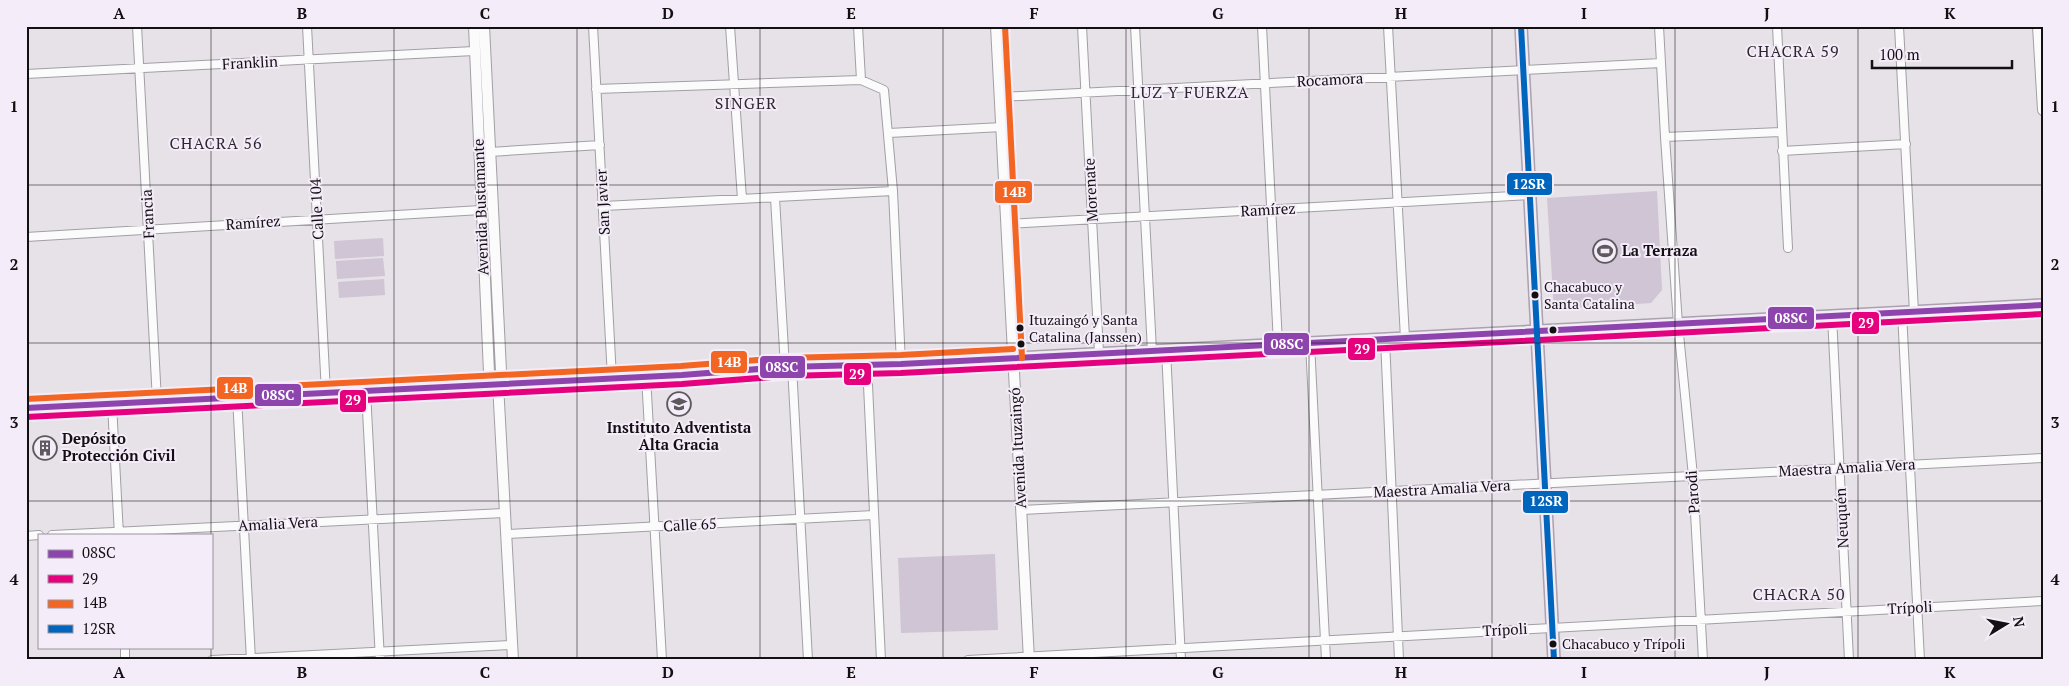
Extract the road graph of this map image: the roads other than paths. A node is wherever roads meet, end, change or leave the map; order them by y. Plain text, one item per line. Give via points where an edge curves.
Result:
1 (137, 26) edge
2 (307, 26) edge
3 (474, 26) edge
4 (484, 26) edge
5 (593, 26) edge
6 (730, 26) edge
7 (858, 26) edge
8 (996, 26) edge
9 (1082, 26) edge
10 (1135, 26) edge
11 (1262, 26) edge
12 (1388, 26) edge
13 (1521, 26) edge
14 (1659, 26) edge
15 (1777, 26) edge
16 (1899, 26) edge
17 (2038, 26) edge
18 (474, 51) junction
19 (308, 60) junction
20 (1661, 63) junction
21 (139, 68) junction
22 (1523, 70) junction
23 (26, 74) edge
24 (1391, 77) junction
25 (861, 80) junction
26 (1265, 83) junction
27 (733, 84) junction
28 (596, 89) junction
29 (1138, 90) junction
30 (1085, 92) junction
31 (1000, 97) junction
32 (2043, 110) edge
33 (1002, 127) junction
34 (1781, 132) junction
35 (889, 133) junction
36 (1664, 137) junction
37 (1906, 144) junction
38 (600, 145) junction
39 (1782, 151) junction
40 (490, 152) junction
41 (893, 191) junction
42 (1530, 195) junction
43 (775, 198) junction
44 (742, 199) junction
45 (1399, 203) junction
46 (604, 206) junction
47 (1272, 209) junction
48 (480, 210) junction
49 (1145, 216) junction
50 (318, 219) junction
51 (1092, 220) junction
52 (1007, 224) junction
53 (149, 230) junction
54 (26, 237) edge
55 (1788, 248) dead end
56 (2043, 306) edge
57 (1914, 312) junction
58 (1902, 313) junction
59 (1832, 316) junction
60 (498, 323) junction
61 (486, 324) junction
62 (1678, 324) junction
63 (1536, 331) junction
64 (1404, 338) junction
65 (1385, 339) junction
66 (1310, 343) junction
67 (1278, 344) junction
68 (1166, 350) junction
69 (1152, 351) junction
70 (1099, 353) junction
71 (1014, 358) junction
72 (867, 364) junction
73 (901, 364) junction
74 (788, 366) junction
75 (646, 376) junction
76 (612, 378) junction
77 (498, 384) junction
78 (366, 391) junction
79 (326, 393) junction
80 (237, 397) junction
81 (158, 401) junction
82 (112, 404) junction
83 (26, 408) edge
84 (2043, 458) edge
85 (1910, 465) junction
86 (1840, 469) junction
87 (1693, 476) junction
88 (1544, 484) junction
89 (1392, 492) junction
90 (1318, 495) junction
91 (1173, 502) junction
92 (1022, 510) junction
93 (504, 514) junction
94 (874, 515) junction
95 (800, 519) junction
96 (372, 520) junction
97 (244, 526) junction
98 (655, 526) junction
99 (119, 533) edge
100 (86, 534) edge
101 (506, 534) junction
102 (2043, 601) edge
103 (1917, 608) junction
104 (1847, 612) junction
105 (1700, 620) junction
106 (1552, 628) junction
107 (1398, 636) junction
108 (1325, 640) junction
109 (512, 645) junction
110 (1181, 648) junction
111 (380, 656) edge
112 (1029, 658) edge
113 (250, 659) edge
114 (212, 660) edge
115 (513, 660) edge
116 (662, 660) edge
117 (808, 660) edge
118 (881, 660) edge
119 (968, 660) edge
120 (1182, 660) edge
121 (1326, 660) edge
122 (1399, 660) edge
123 (1554, 660) edge
124 (1702, 660) edge
125 (1849, 660) edge
126 (1920, 660) edge

1 - 21 street, Francia
2 - 19 street, Calle 104
3 - 18 main road, Avenida Bustamante
4 - 40 main road, Avenida Bustamante
5 - 28 street, San Javier
6 - 27 street
7 - 25 street
8 - 31 main road, Avenida Ituzaingó
9 - 30 street, Morenate
10 - 29 street
11 - 26 street
12 - 24 street
13 - 22 main road
14 - 20 street, Parodi
15 - 34 street
16 - 37 street
17 - 32 main road
18 - 19 street, Franklin
18 - 48 main road, Avenida Bustamante
19 - 21 street, Franklin
19 - 50 street, Calle 104
20 - 22 street, Rocamora
20 - 36 street, Parodi
21 - 23 street, Franklin
21 - 53 street, Francia
22 - 24 street, Rocamora
22 - 42 main road
24 - 26 street, Rocamora
24 - 45 street
25 - 27 street
25 - 35 street via 884,90
26 - 29 street, Rocamora
26 - 47 street
27 - 28 street
27 - 44 street
28 - 38 street, San Javier
29 - 30 street, Rocamora
29 - 49 street
30 - 31 street, Rocamora
30 - 51 street, Morenate
31 - 33 main road, Avenida Ituzaingó
33 - 35 street
33 - 52 main road, Avenida Ituzaingó
34 - 36 street
34 - 39 street
35 - 41 street
36 - 62 street, Parodi
37 - 39 street
37 - 57 street
38 - 40 street
38 - 46 street, San Javier
39 - 55 street
40 - 60 main road, Avenida Bustamante
41 - 43 street
41 - 73 street
42 - 45 street, Ramírez
42 - 63 main road
43 - 44 street
43 - 74 street
44 - 46 street
45 - 47 street, Ramírez
45 - 64 street
46 - 76 street, San Javier
47 - 49 street, Ramírez
47 - 67 street
48 - 50 street, Ramírez
48 - 61 main road, Avenida Bustamante
49 - 51 street, Ramírez
49 - 69 street
50 - 53 street, Ramírez
50 - 79 street, Calle 104
51 - 52 street, Ramírez
51 - 70 street, Morenate
52 - 71 main road, Avenida Ituzaingó
53 - 54 street, Ramírez
53 - 81 street, Francia
56 - 57 main road
57 - 58 main road
58 - 59 main road
58 - 85 street
59 - 62 main road
59 - 86 street, Neuquén
60 - 61 street
60 - 77 main road, Avenida Bustamante via 501,372
61 - 77 main road, Avenida Bustamante via 489,373
62 - 63 main road
62 - 87 street, Parodi
63 - 64 main road
63 - 88 main road
64 - 65 main road
65 - 66 main road
65 - 89 street
66 - 67 main road
66 - 90 street
67 - 68 main road
68 - 69 main road
68 - 91 street
69 - 70 main road
70 - 71 main road
71 - 73 main road
71 - 92 main road, Avenida Ituzaingó
72 - 73 main road
72 - 74 main road
72 - 94 street
74 - 75 main road
74 - 95 street
75 - 76 main road
75 - 98 street
76 - 77 main road
77 - 78 main road
77 - 93 main road, Avenida Bustamante
78 - 79 main road
78 - 96 street
79 - 80 main road
80 - 81 main road
80 - 97 street
81 - 82 main road
82 - 83 main road
82 - 99 street
84 - 85 street, Maestra Amalia Vera
85 - 86 street, Maestra Amalia Vera
85 - 103 street
86 - 87 street, Maestra Amalia Vera
86 - 104 street, Neuquén
87 - 88 street, Maestra Amalia Vera
87 - 105 street, Parodi
88 - 89 street, Maestra Amalia Vera
88 - 106 main road
89 - 90 street, Maestra Amalia Vera
89 - 107 street
90 - 91 street, Maestra Amalia Vera
90 - 108 street
91 - 92 street, Maestra Amalia Vera
91 - 110 street
92 - 112 main road, Avenida Ituzaingó
93 - 96 street, Amalia Vera
93 - 101 main road, Avenida Bustamante
94 - 95 street, Calle 65
94 - 118 street
95 - 98 street, Calle 65
95 - 117 street
96 - 97 street, Amalia Vera
96 - 111 street
97 - 99 street, Amalia Vera
97 - 113 street
98 - 101 street, Calle 65
98 - 116 street
99 - 100 street, Amalia Vera
101 - 109 main road, Avenida Bustamante
102 - 103 street, Trípoli
103 - 104 street, Trípoli
103 - 126 street
104 - 105 street, Trípoli
104 - 125 street, Neuquén
105 - 106 street, Trípoli
105 - 124 street, Parodi
106 - 107 street, Trípoli
106 - 123 main road
107 - 108 street, Trípoli
107 - 122 street
108 - 110 street, Trípoli
108 - 121 street
109 - 111 street
109 - 115 main road, Avenida Bustamante
110 - 112 street, Trípoli
110 - 120 street
111 - 113 street
112 - 119 street, Trípoli
113 - 114 street

